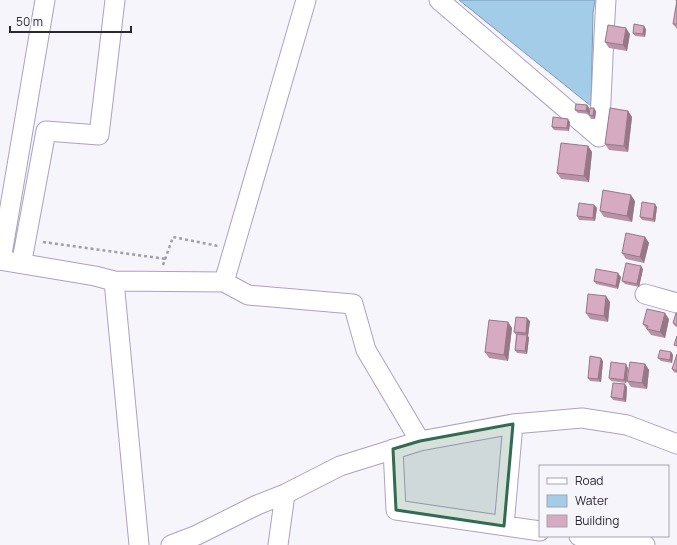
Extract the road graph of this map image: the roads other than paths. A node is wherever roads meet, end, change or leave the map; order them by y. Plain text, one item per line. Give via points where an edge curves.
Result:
1 (45, 0) edge
2 (115, 0) edge
3 (306, 0) edge
4 (439, 0) edge
5 (606, 0) edge
6 (1, 260) edge
7 (22, 263) junction
8 (114, 281) junction
9 (224, 282) junction
10 (645, 294) dead end
11 (677, 303) edge
12 (513, 424) junction
13 (420, 441) junction
14 (677, 444) edge
15 (393, 449) junction
16 (285, 494) junction
17 (504, 526) junction
18 (539, 531) edge
19 (586, 537) edge
20 (139, 545) edge
21 (171, 545) edge
22 (278, 545) edge
23 (645, 545) edge

1 - 6 street
2 - 7 street via 99,135 46,131
3 - 9 street
4 - 5 street via 599,137
6 - 7 street
7 - 8 street
8 - 9 street
8 - 20 street
9 - 13 street via 248,295 353,304 366,350
10 - 11 street
12 - 13 street
12 - 14 street via 582,418 627,425
12 - 17 street
13 - 15 street
15 - 16 street via 340,466
15 - 17 street via 396,510
16 - 21 street
16 - 22 street
17 - 18 street
19 - 23 street

